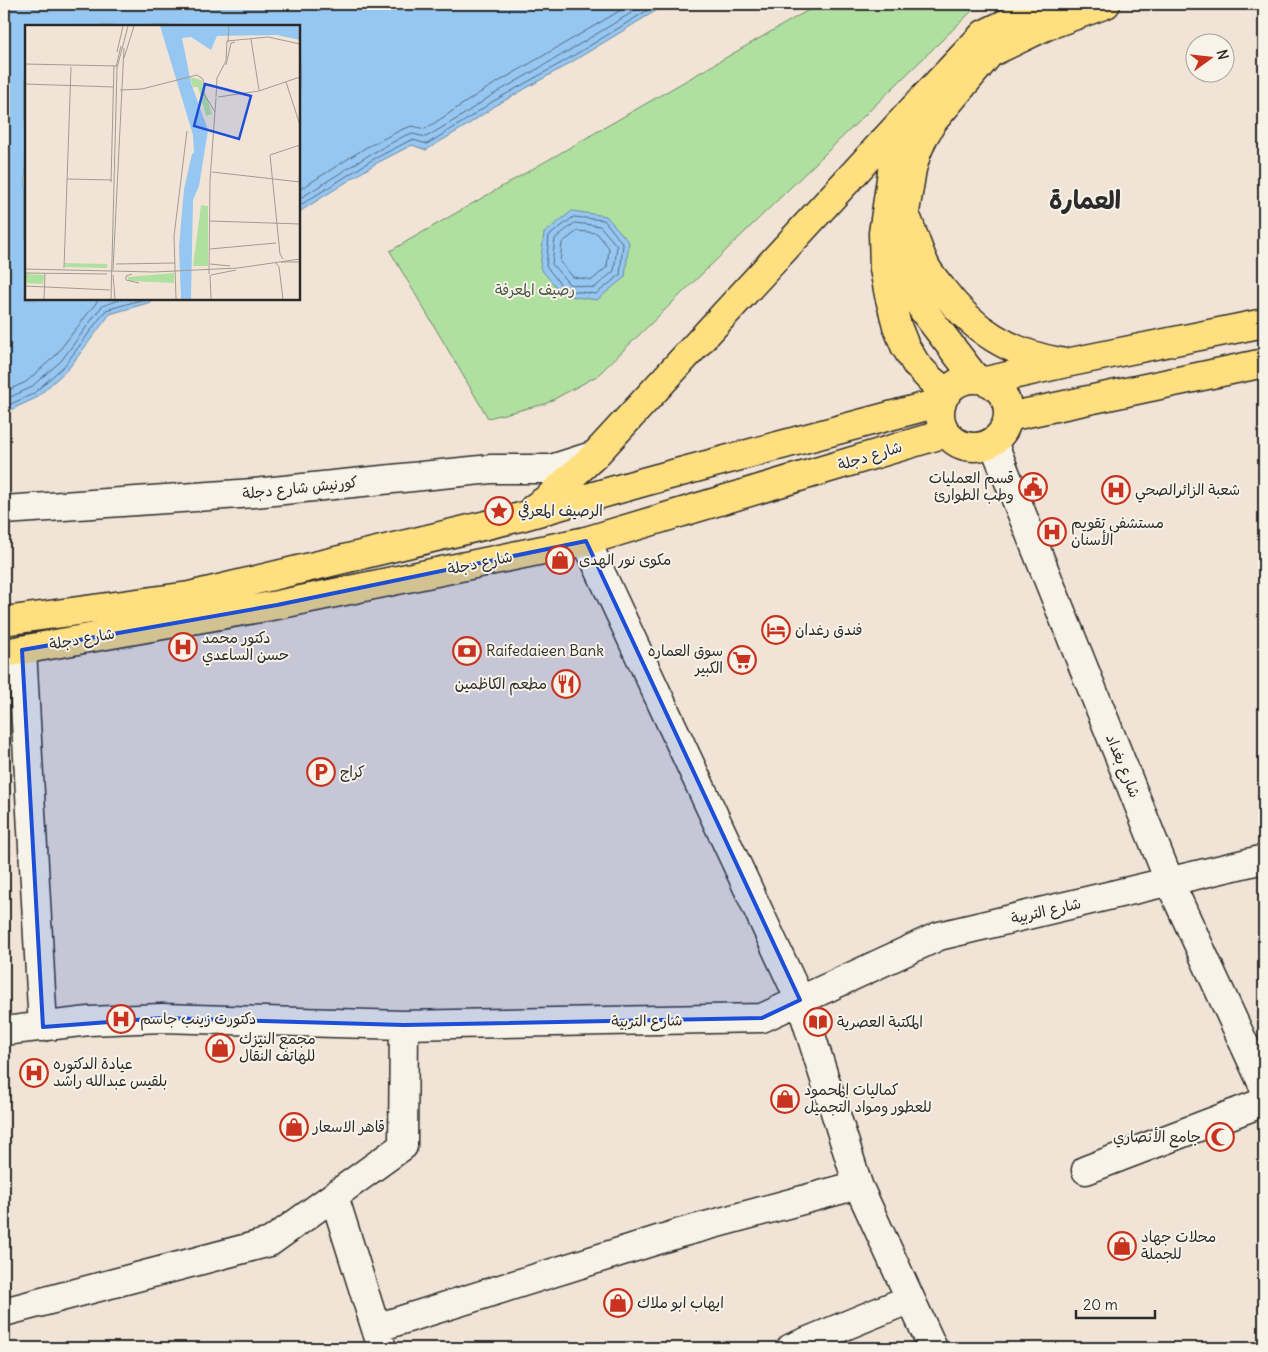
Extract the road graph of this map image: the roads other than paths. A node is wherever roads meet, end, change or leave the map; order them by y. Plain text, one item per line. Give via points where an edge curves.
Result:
1 (1052, 4) edge
2 (1106, 4) edge
3 (924, 113) junction
4 (905, 212) junction
5 (1264, 323) edge
6 (1066, 363) junction
7 (1264, 363) edge
8 (981, 380) junction
9 (944, 397) junction
10 (1008, 417) junction
11 (946, 433) junction
12 (993, 442) junction
13 (595, 455) junction
14 (4, 510) edge
15 (520, 517) junction
16 (586, 541) junction
17 (4, 621) edge
18 (13, 651) edge
19 (1264, 859) edge
20 (1170, 883) junction
21 (800, 1000) junction
22 (404, 1026) junction
23 (43, 1027) junction
24 (4, 1031) edge
25 (1264, 1087) edge
26 (1264, 1102) edge
27 (1086, 1170) dead end
28 (858, 1185) junction
29 (334, 1196) junction
30 (910, 1299) junction
31 (4, 1312) edge
32 (379, 1338) edge
33 (791, 1348) edge
34 (933, 1348) edge

1 - 3 main road via 984,34
2 - 3 main road via 1046,26 990,53
3 - 4 main road
3 - 9 main road via 894,158 883,233 884,269 888,295 905,346
3 - 13 main road
4 - 6 main road via 926,268 967,318 1001,342 1022,352
4 - 8 main road via 903,265 910,289 923,310
5 - 6 main road
6 - 8 main road
7 - 10 main road
8 - 9 main road via 960,383
8 - 10 main road via 996,387 1003,395
9 - 11 main road via 940,412
9 - 15 main road, شارع دجلة
10 - 12 main road via 1001,435
11 - 12 main road via 968,446 984,446
11 - 16 main road, شارع دجلة
12 - 20 street, شارع بغداد
13 - 14 street, كورنيش شارع دجلة via 552,469 491,469 254,493
13 - 15 main road via 547,499
15 - 17 main road, شارع دجلة via 189,596
16 - 18 main road, شارع دجلة via 277,605
16 - 21 street
18 - 23 street
19 - 20 street, شارع التربية
20 - 21 street, شارع التربية via 939,936
20 - 25 street, شارع بغداد
21 - 22 street, شارع التربية via 762,1018
21 - 28 street
22 - 23 street, شارع التربية via 162,1018
22 - 29 street via 403,1146
23 - 24 street, شارع التربية
26 - 27 street
28 - 30 street
28 - 32 street via 680,1233
29 - 31 street via 270,1242
29 - 32 street
30 - 33 street
30 - 34 street

